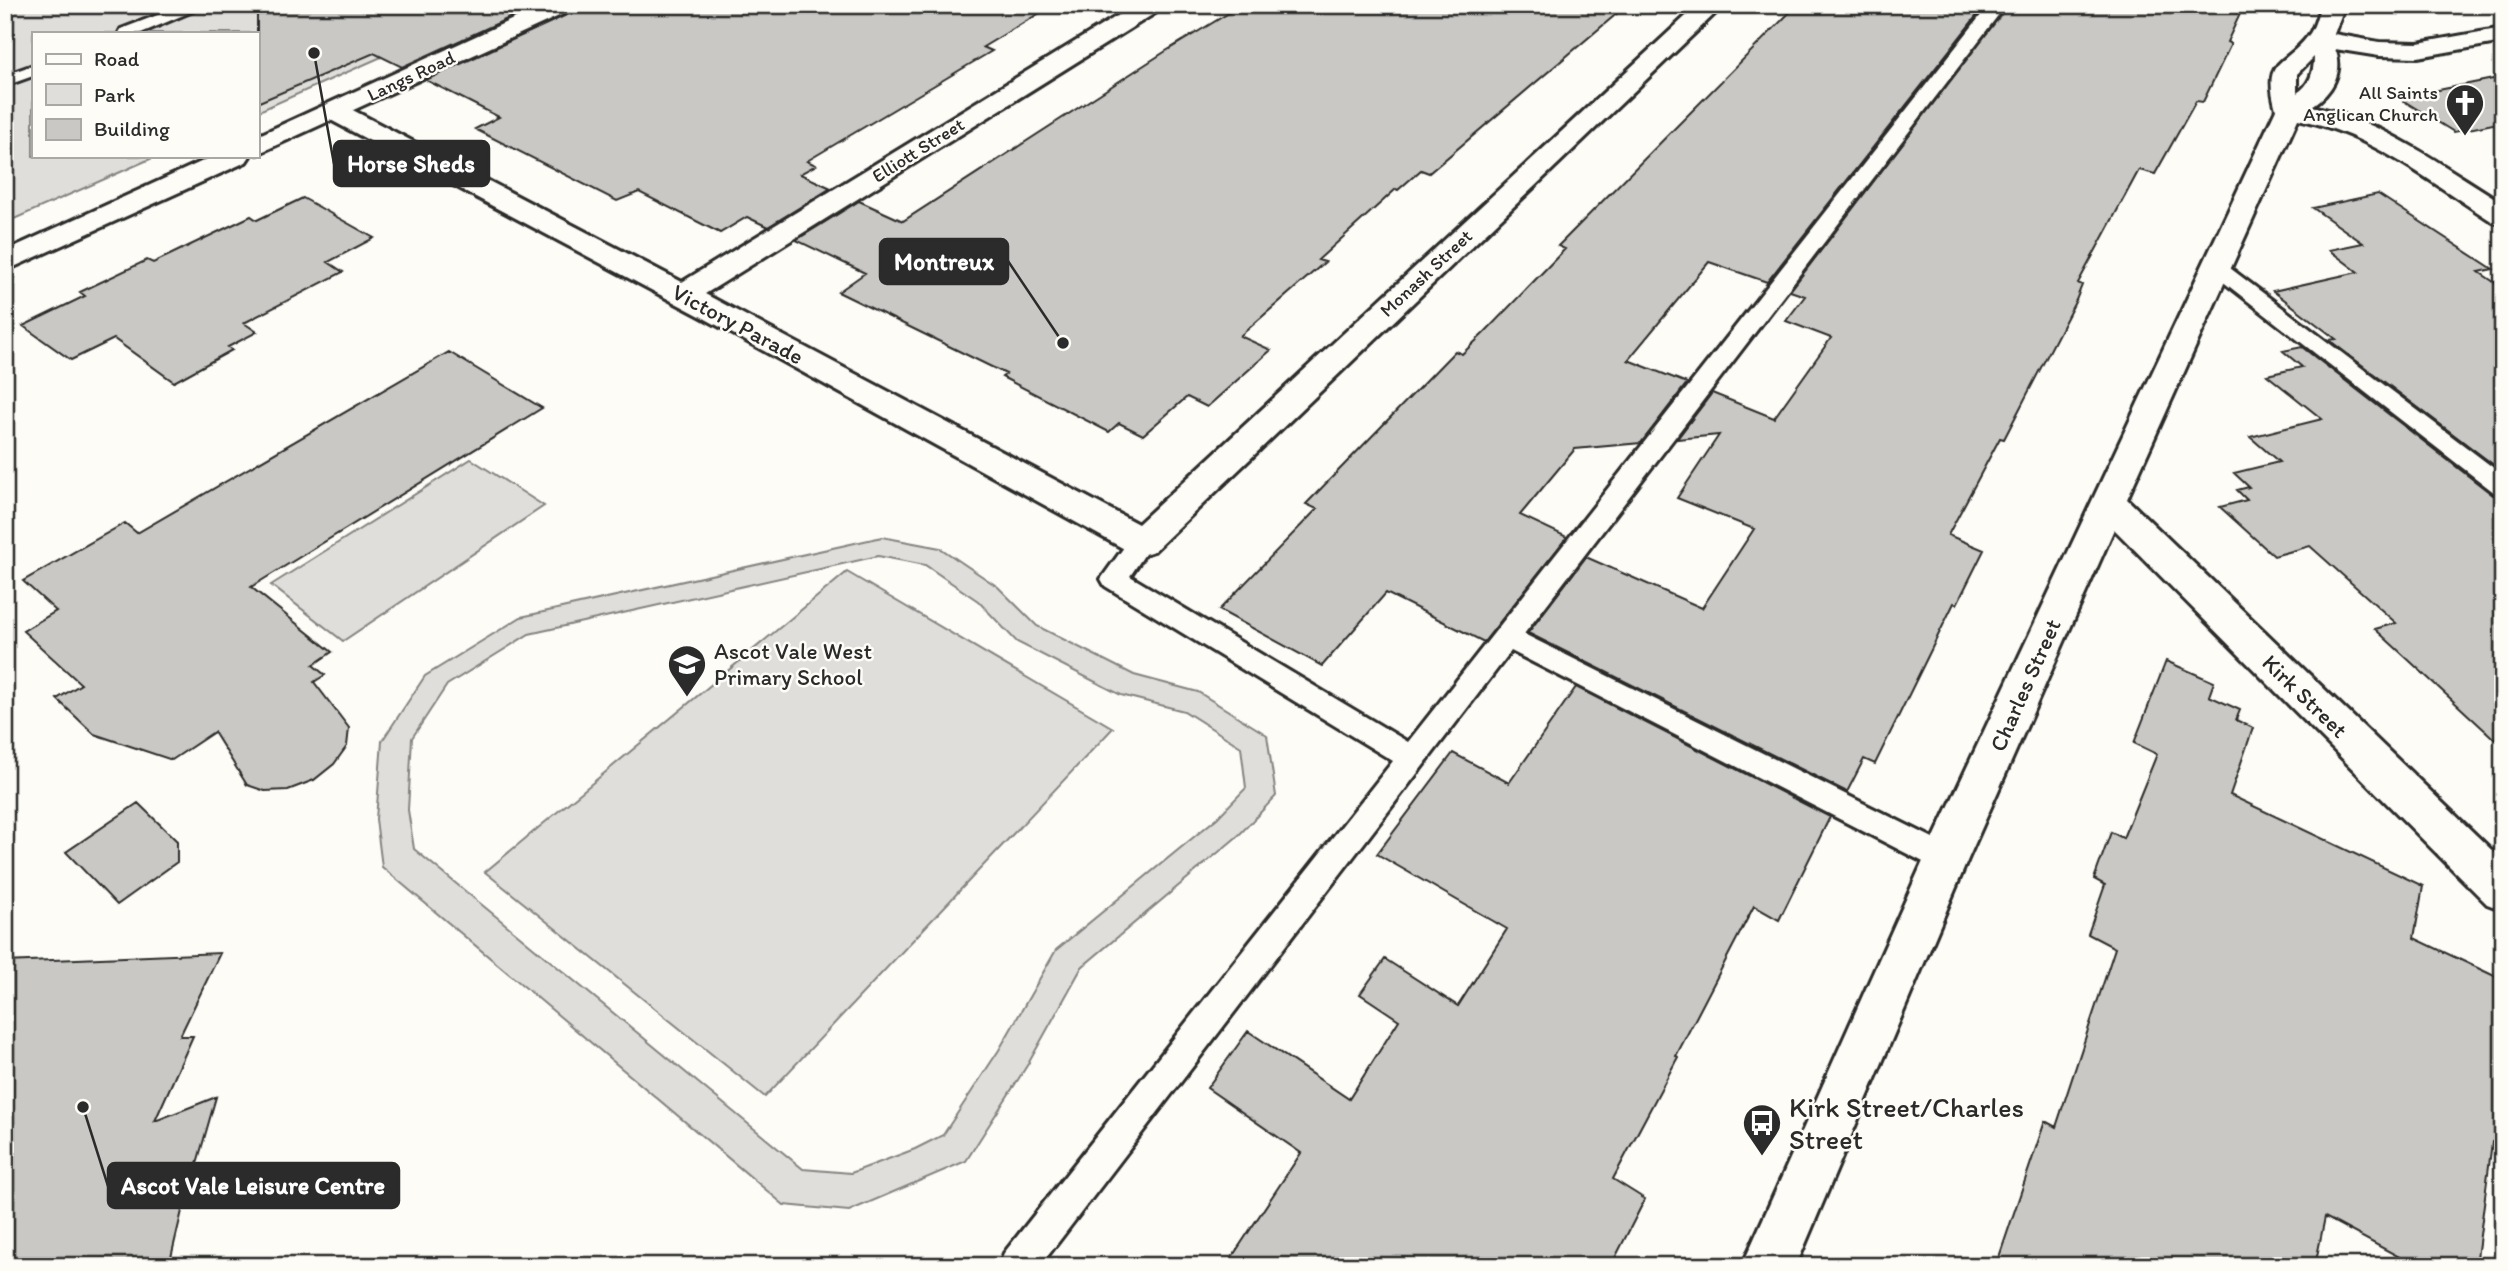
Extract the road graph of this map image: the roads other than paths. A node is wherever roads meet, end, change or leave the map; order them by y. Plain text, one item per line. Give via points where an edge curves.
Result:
1 (199, 5) edge
2 (564, 5) edge
3 (1152, 5) edge
4 (1712, 5) edge
5 (1998, 5) edge
6 (2333, 5) edge
7 (130, 32) edge
8 (2503, 35) edge
9 (2318, 39) junction
10 (2418, 50) junction
11 (2295, 58) junction
12 (2326, 64) junction
13 (32, 70) edge
14 (5, 81) edge
15 (2289, 109) junction
16 (334, 111) junction
17 (259, 145) edge
18 (232, 158) edge
19 (2503, 216) edge
20 (5, 262) edge
21 (2215, 266) junction
22 (683, 294) junction
23 (2503, 486) edge
24 (2108, 502) junction
25 (1141, 542) junction
26 (1506, 637) junction
27 (1413, 759) junction
28 (1946, 859) junction
29 (2503, 890) edge
30 (1017, 1266) edge
31 (1769, 1266) edge

1 - 7 lane
2 - 16 street, Langs Road
3 - 22 street, Elliott Street
4 - 25 street, Monash Street
5 - 26 lane
6 - 9 street
8 - 10 street
9 - 10 street via 2379,50
9 - 11 street
9 - 12 street
10 - 12 street via 2402,58 2354,66
11 - 12 street
11 - 15 street via 2283,77
12 - 15 street, Charles Street via 2316,92
13 - 14 lane
15 - 19 street via 2336,119 2373,134
15 - 21 street, Charles Street
16 - 17 street, Langs Road
16 - 22 street, Victory Parade
18 - 20 street
21 - 23 lane
21 - 24 street, Charles Street
22 - 25 street, Victory Parade
24 - 28 street, Charles Street
24 - 29 street, Kirk Street
25 - 27 lane via 1114,579
26 - 27 lane
26 - 28 lane
27 - 30 lane
28 - 31 street, Charles Street

